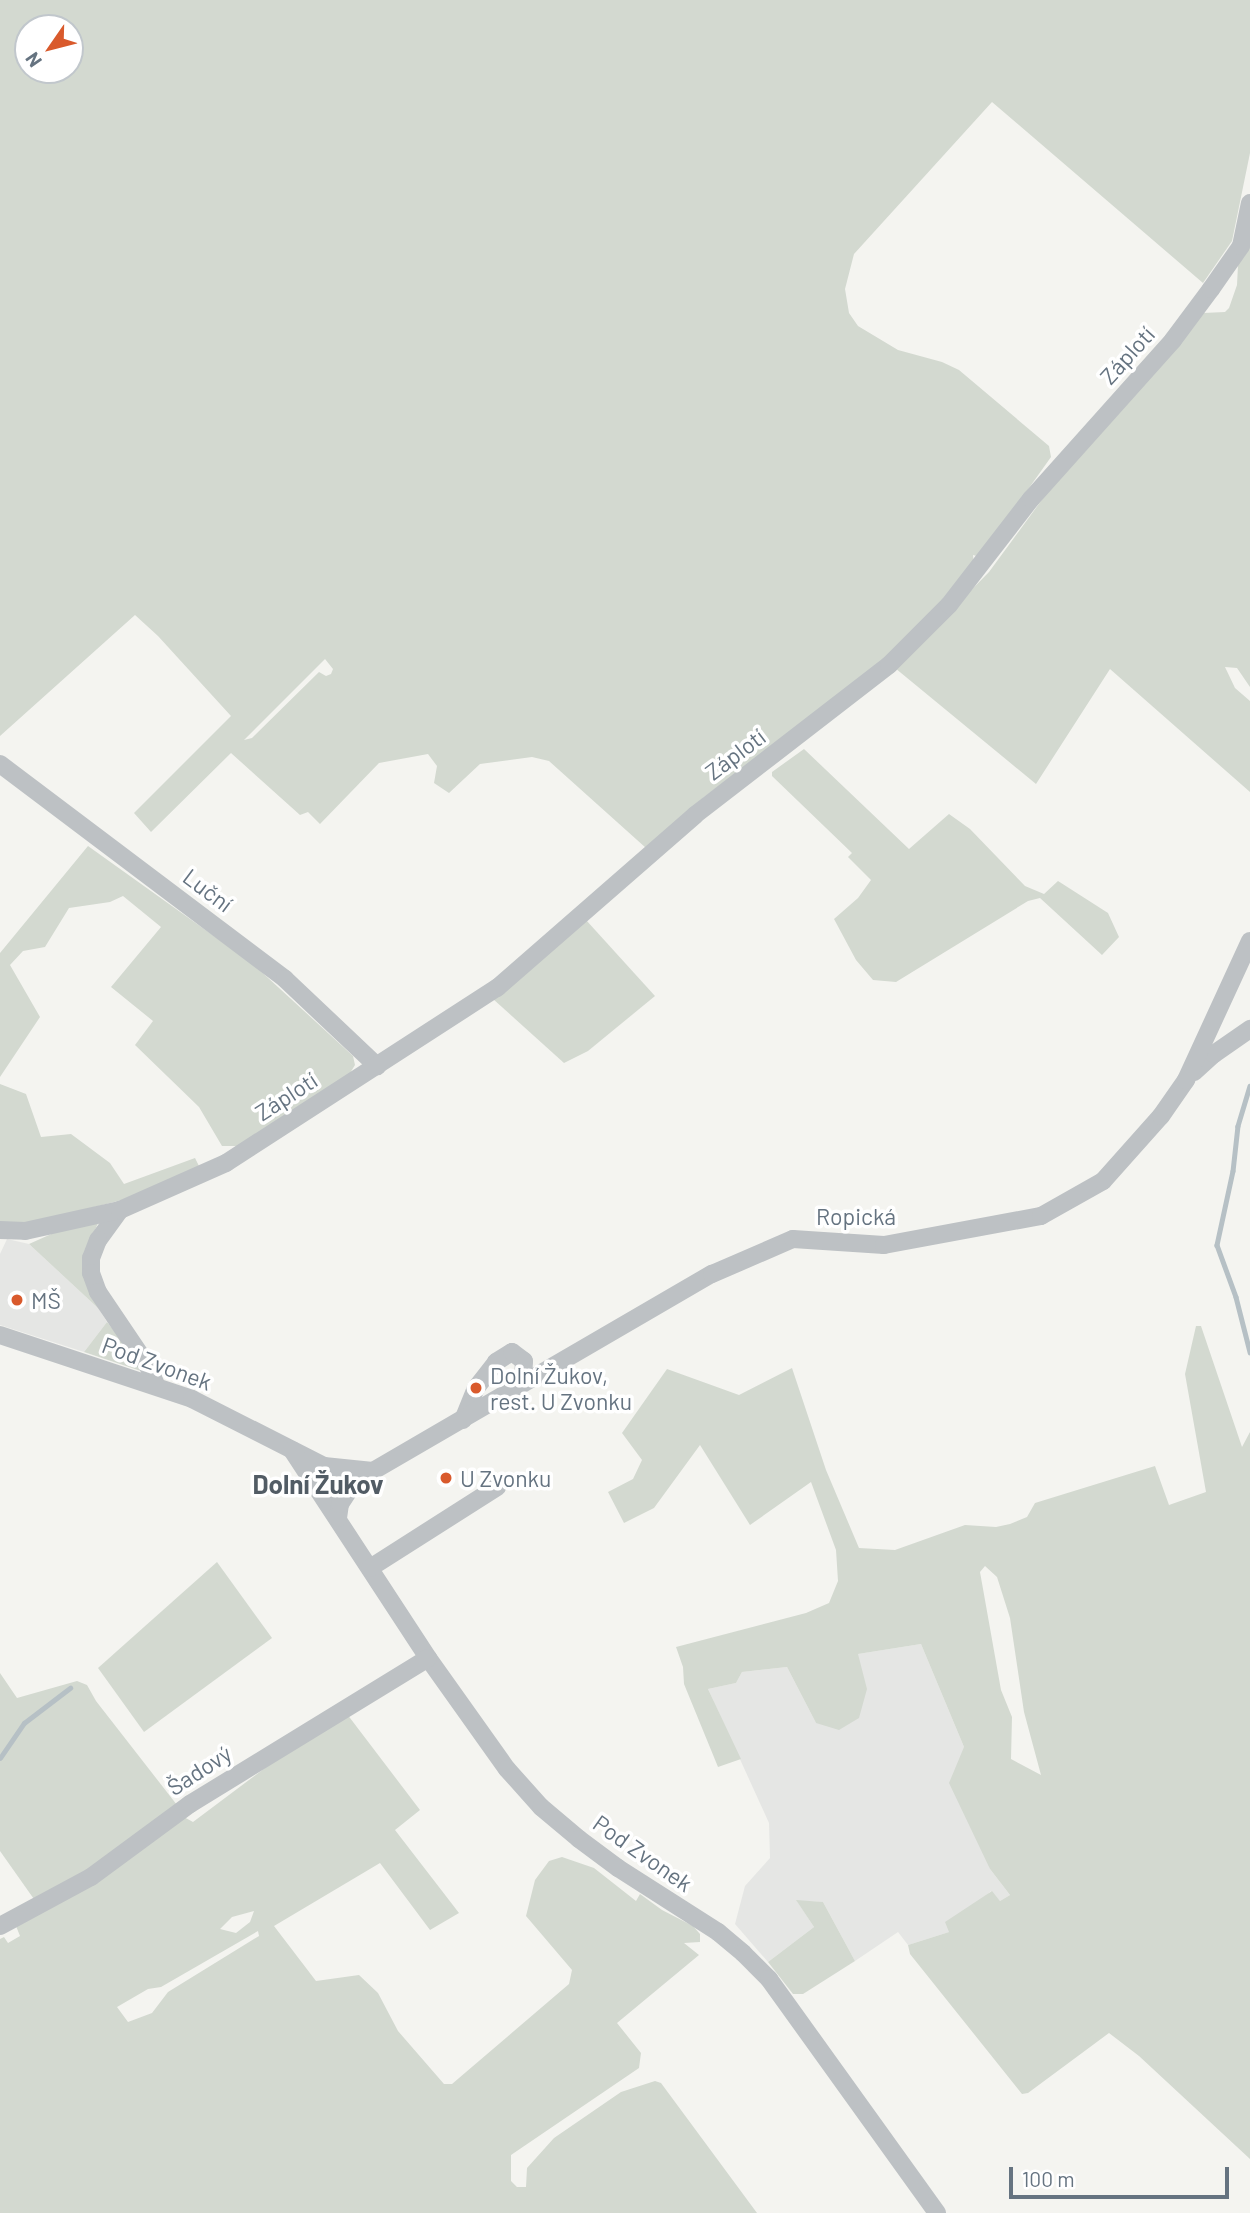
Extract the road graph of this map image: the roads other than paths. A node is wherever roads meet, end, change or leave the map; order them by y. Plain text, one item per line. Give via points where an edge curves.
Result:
1 (1250, 203) edge
2 (0, 764) edge
3 (1250, 941) edge
4 (1250, 1029) edge
5 (377, 1066) junction
6 (1186, 1080) junction
7 (120, 1210) junction
8 (0, 1230) edge
9 (0, 1335) edge
10 (523, 1382) junction
11 (156, 1385) junction
12 (463, 1420) junction
13 (292, 1450) junction
14 (373, 1471) junction
15 (497, 1487) dead end
16 (338, 1518) junction
17 (370, 1568) junction
18 (428, 1658) junction
19 (0, 1926) edge
20 (937, 2213) edge

1 - 5 street, Záplotí via 1241,246 1173,340 1031,499 957,597 889,665 695,815 498,988
2 - 5 street, Luční via 285,979
3 - 6 street, Ropická
4 - 6 street
5 - 7 street, Záplotí via 226,1163
6 - 10 street, Ropická via 1161,1116 1103,1181 1041,1216 884,1245 793,1239 712,1274
7 - 8 street, Záplotí via 25,1231
7 - 11 street, Záplotí via 98,1240 91,1273
9 - 11 street, Pod Zvonek
10 - 12 street, Ropická
10 - 12 street via 524,1361 512,1352 496,1362 476,1388
11 - 13 street, Pod Zvonek
12 - 14 street, Ropická
13 - 14 street, Pod Zvonek via 324,1466
13 - 16 street, Pod Zvonek
14 - 16 street via 351,1487 340,1504
15 - 17 street
16 - 17 street, Pod Zvonek
17 - 18 street, Pod Zvonek
18 - 19 street, Šadový via 190,1804 91,1877
18 - 20 street, Pod Zvonek via 483,1739 541,1807 618,1868 718,1932 768,1979

